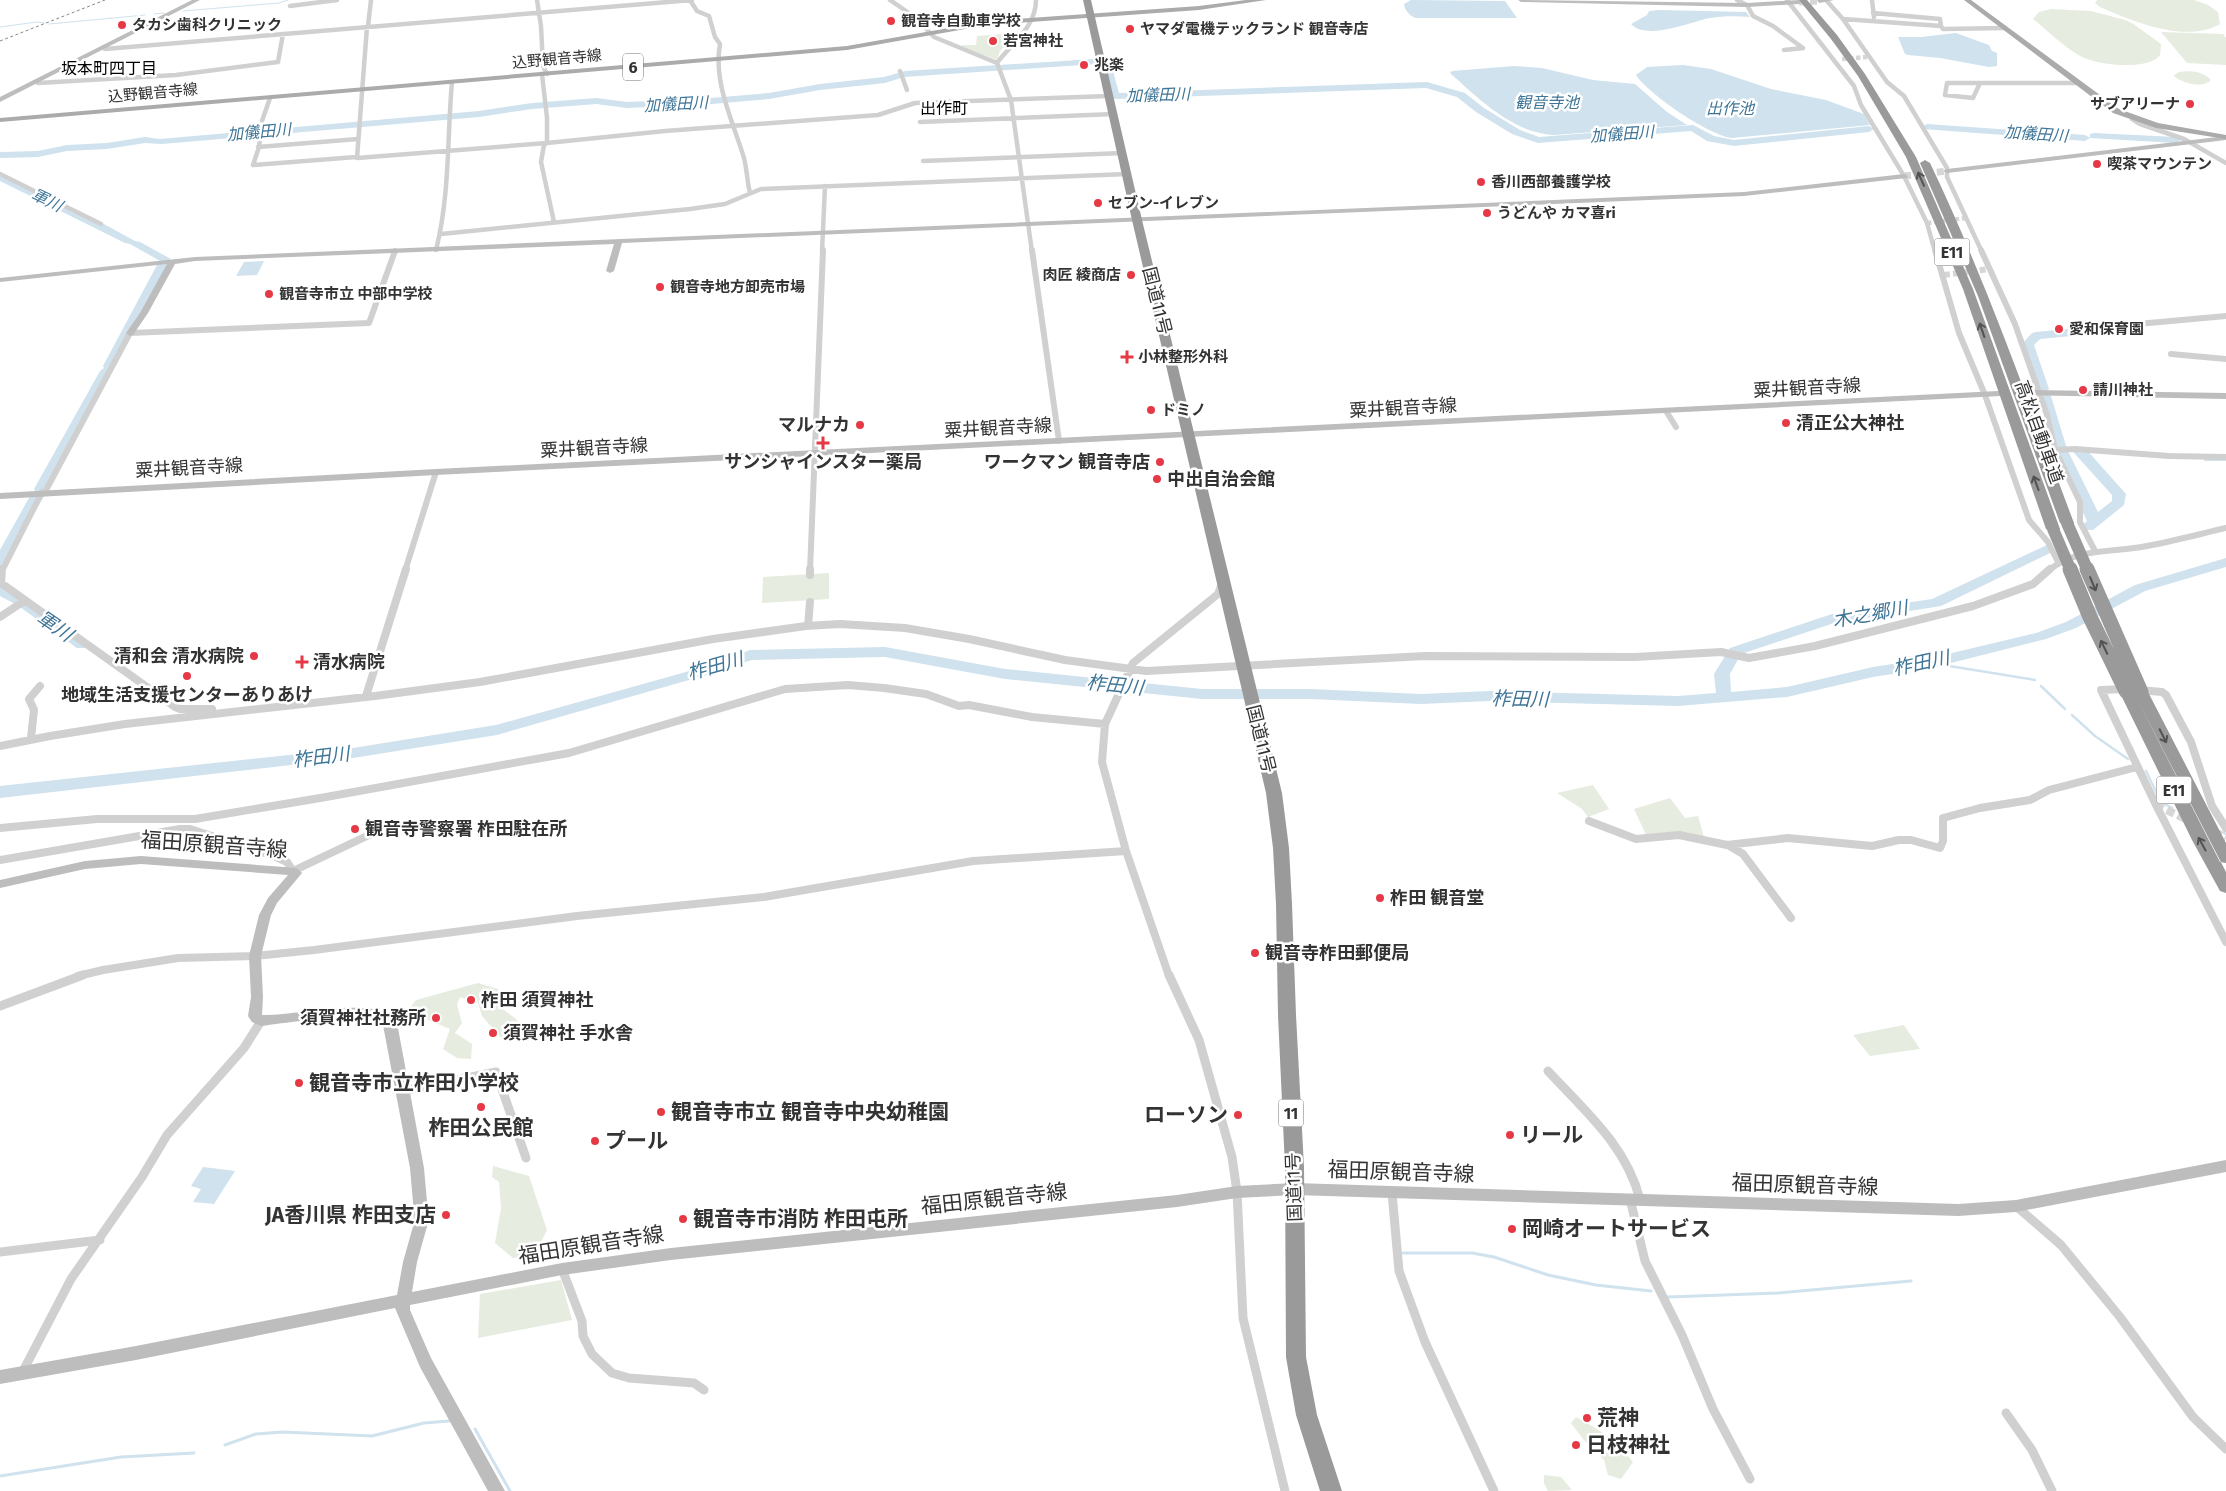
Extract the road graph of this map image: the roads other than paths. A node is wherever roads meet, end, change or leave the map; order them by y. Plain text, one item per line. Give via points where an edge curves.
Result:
1 (198, 0) edge
2 (337, 0) edge
3 (371, 0) edge
4 (537, 0) edge
5 (691, 0) edge
6 (890, 0) edge
7 (1036, 0) edge
8 (1087, 0) edge
9 (1263, 0) edge
10 (1521, 0) edge
11 (1737, 0) edge
12 (1821, 0) edge
13 (1831, 0) edge
14 (1872, 0) edge
15 (1967, 0) edge
16 (1788, 1) edge
17 (1801, 1) edge
18 (610, 3) edge
19 (1747, 5) junction
20 (290, 6) dead end
21 (538, 12) junction
22 (1873, 13) junction
23 (1089, 15) junction
24 (1843, 19) junction
25 (1034, 20) junction
26 (1875, 22) junction
27 (368, 26) junction
28 (1942, 26) junction
29 (2005, 28) junction
30 (283, 34) junction
31 (930, 34) junction
32 (105, 49) dead end
33 (1784, 50) dead end
34 (717, 59) junction
35 (1842, 59) tunnel mouth
36 (1835, 60) junction
37 (997, 63) junction
38 (900, 71) dead end
39 (544, 74) junction
40 (452, 82) junction
41 (1980, 83) junction
42 (2078, 83) junction
43 (38, 84) dead end
44 (363, 90) junction
45 (907, 90) dead end
46 (1109, 96) junction
47 (270, 98) junction
48 (0, 100) edge
49 (1011, 100) junction
50 (1114, 114) junction
51 (1013, 118) junction
52 (2132, 118) junction
53 (0, 120) edge
54 (920, 122) dead end
55 (734, 126) junction
56 (2226, 138) edge
57 (358, 139) junction
58 (2191, 142) junction
59 (546, 144) junction
60 (258, 147) junction
61 (449, 152) junction
62 (1123, 153) junction
63 (356, 157) junction
64 (1018, 157) junction
65 (923, 161) dead end
66 (2226, 163) edge
67 (1947, 171) junction
68 (0, 174) edge
69 (1127, 174) junction
70 (1904, 176) junction
71 (1021, 178) junction
72 (825, 186) junction
73 (750, 193) junction
74 (1137, 220) junction
75 (554, 222) junction
76 (101, 224) dead end
77 (1029, 225) junction
78 (441, 234) junction
79 (824, 234) junction
80 (618, 242) junction
81 (436, 250) junction
82 (395, 251) junction
83 (172, 262) junction
84 (610, 271) dead end
85 (0, 280) edge
86 (2226, 316) edge
87 (2138, 324) dead end
88 (130, 333) junction
89 (2171, 354) dead end
90 (2226, 359) edge
91 (2027, 393) dead end
92 (2040, 393) junction
93 (1998, 394) dead end
94 (1985, 395) junction
95 (2226, 396) edge
96 (1666, 411) junction
97 (1676, 427) dead end
98 (1189, 435) junction
99 (1059, 441) junction
100 (2055, 450) junction
101 (816, 453) junction
102 (2226, 457) edge
103 (436, 472) junction
104 (43, 492) junction
105 (0, 496) edge
106 (2226, 528) edge
107 (2095, 551) junction
108 (2058, 562) junction
109 (810, 575) dead end
110 (1224, 578) junction
111 (24, 601) junction
112 (810, 602) dead end
113 (0, 617) edge
114 (808, 626) junction
115 (1244, 666) junction
116 (1130, 667) junction
117 (40, 686) dead end
118 (2134, 692) junction
119 (366, 696) junction
120 (274, 707) junction
121 (180, 709) junction
122 (140, 722) junction
123 (1105, 724) junction
124 (32, 738) junction
125 (0, 746) edge
126 (2137, 767) junction
127 (195, 819) junction
128 (1589, 821) dead end
129 (0, 828) edge
130 (2226, 828) edge
131 (190, 829) junction
132 (369, 835) dead end
133 (1727, 845) junction
134 (1126, 851) junction
135 (2226, 858) edge
136 (0, 860) edge
137 (293, 870) junction
138 (0, 884) edge
139 (2226, 886) edge
140 (1791, 918) dead end
141 (2226, 942) edge
142 (255, 956) junction
143 (0, 1006) edge
144 (261, 1021) junction
145 (1548, 1071) dead end
146 (402, 1091) junction
147 (526, 1158) dead end
148 (2226, 1166) edge
149 (1296, 1189) junction
150 (1237, 1192) junction
151 (1392, 1193) junction
152 (1635, 1200) junction
153 (2016, 1206) junction
154 (100, 1240) junction
155 (0, 1252) edge
156 (562, 1269) junction
157 (403, 1300) junction
158 (22, 1373) junction
159 (0, 1377) edge
160 (704, 1390) dead end
161 (2006, 1413) dead end
162 (2226, 1449) edge
163 (1750, 1479) dead end
164 (497, 1491) edge
165 (1285, 1491) edge
166 (1331, 1491) edge
167 (1494, 1491) edge
168 (2052, 1491) edge

1 - 48 main road
2 - 20 street
3 - 27 street
4 - 21 street
5 - 18 street
5 - 34 street via 696,9 708,16 720,44
6 - 31 street via 916,18
7 - 25 street
8 - 23 highway, 国道11号 / 11
9 - 23 main road, 込野観音寺線 / 6
10 - 19 main road
11 - 19 street
12 - 13 main road
12 - 24 street
12 -> 118 highway, 高松自動車道 / E11, bridge via 1886,97 1949,212
14 - 22 street
15 - 29 main road
16 - 17 main road
16 - 19 main road
16 - 36 street
118 -> 17 highway, 高松自動車道 / E11, bridge via 2090,617 2053,529 1968,290 1911,157 1862,76 1834,37
18 - 21 street
19 - 33 street via 1753,16 1764,20 1803,48
21 - 27 street
21 - 39 street
22 - 26 street
22 - 28 street via 1940,18
23 - 25 main road, 込野観音寺線 / 6
23 - 46 highway, 国道11号 / 11
24 - 26 street
24 - 67 street via 1887,82 1904,96
25 - 31 main road, 込野観音寺線 / 6 via 976,25
25 - 37 street
26 - 28 street
27 - 30 street
27 - 44 street
28 - 29 street via 1963,30
29 - 42 main road
30 - 32 street
30 - 43 street via 278,62 176,75
31 - 34 main road, 込野観音寺線 / 6 via 865,46
31 - 37 street
34 - 39 main road, 込野観音寺線 / 6
34 - 55 street via 723,93
35 - 36 street
36 - 70 street via 1854,86 1861,105
37 - 49 street
38 - 45 street
39 - 40 main road, 込野観音寺線 / 6
39 - 59 street
40 - 44 main road, 込野観音寺線 / 6
40 - 61 street
41 - 41 street via 1947,83 1945,95 1973,98
41 - 42 street
42 - 52 main road via 2110,107
44 - 47 main road, 込野観音寺線 / 6
44 - 57 street
46 - 49 street
46 - 50 highway, 国道11号 / 11
47 - 53 main road, 込野観音寺線 / 6
47 - 60 street via 262,114
49 - 51 street
49 - 55 street via 915,103 878,115
50 - 51 street
50 - 62 highway, 国道11号 / 11
51 - 54 street
51 - 64 street
52 - 56 main road via 2164,128
52 - 58 street
55 - 59 street
55 - 73 street via 745,161
56 - 58 main road
57 - 60 street
57 - 63 street
58 - 66 street
58 - 67 main road
59 - 61 street
59 - 75 street via 541,162
60 - 63 street via 254,166
61 - 63 street
61 - 78 street
62 - 64 street
62 - 69 highway, 国道11号 / 11
64 - 65 street
64 - 71 street
67 - 92 street via 2015,324
68 - 76 street
69 - 71 street
69 - 74 highway, 国道11号 / 11
70 - 74 main road via 1744,194
70 - 94 street via 1927,223 1959,333
71 - 72 street
71 - 77 street
72 - 73 street via 761,189
72 - 79 street
73 - 75 street via 725,204
74 - 77 main road
74 - 98 highway, 国道11号 / 11
75 - 78 street
77 - 79 main road
77 - 99 street
78 - 81 street
79 - 80 main road
79 - 101 street
80 - 81 main road
80 - 84 main road
81 - 82 main road
82 - 83 main road
82 - 88 street via 369,323
83 - 85 main road
83 - 88 main road
86 - 87 street
88 - 104 street
89 - 90 street
91 - 92 main road
92 - 95 main road
92 - 100 street
93 - 94 main road, 粟井観音寺線
94 - 96 main road, 粟井観音寺線
94 - 108 street via 2029,520 2048,542
96 - 97 street
96 - 98 main road, 粟井観音寺線
98 - 99 main road, 粟井観音寺線
98 - 110 highway, 国道11号 / 11
99 - 101 main road, 粟井観音寺線
100 - 102 street
100 - 107 street via 2080,502 2080,522
101 - 103 main road, 粟井観音寺線
101 - 109 street
103 - 104 main road, 粟井観音寺線
103 - 119 street
104 - 105 main road, 粟井観音寺線
104 - 111 street via 0,578 6,588
106 - 107 street via 2145,547
107 - 108 street
108 - 115 street via 2032,584 1973,606 1815,646 1748,658 1722,652 1634,657 1425,656
110 - 115 highway, 国道11号 / 11
110 - 116 street via 1218,594
111 - 113 street
111 - 121 street
112 - 114 street
114 - 116 street via 919,629 1087,664
114 - 119 street via 496,680
115 - 116 street via 1146,670
115 - 149 highway, 国道11号 / 11 via 1274,792 1283,866
116 - 123 street
117 - 124 street via 29,699 34,710
118 -> 135 highway, 高松自動車道 / E11
139 -> 118 highway, 高松自動車道 / E11 via 2191,824
119 - 120 street
120 - 121 street
120 - 122 street
121 - 122 street
122 - 124 street
123 - 127 street via 959,706 926,694 884,688 848,685 785,689 569,753
123 - 134 street via 1102,762
124 - 125 street
126 - 130 street via 2101,690 2149,690 2166,695 2191,742 2212,806
126 - 133 street via 2049,790 2042,796 2018,803 1995,805 1943,818 1940,848 1911,840 1872,846 1788,838
126 - 141 street
127 - 129 street via 97,819
127 - 131 street
128 - 133 street via 1636,839 1678,835
131 - 136 street
131 - 137 street via 274,856 287,862
132 - 137 street
133 - 140 street via 1743,854
134 - 142 street via 973,861 764,897 577,916
134 - 150 street via 1164,965 1200,1040 1232,1156
137 - 138 main road, 福田原観音寺線 via 141,860 85,865
137 - 142 main road, 福田原観音寺線 via 296,876 272,901 265,915
142 - 143 street via 178,958 103,970 71,978
142 - 144 main road, 福田原観音寺線 via 255,1016
144 - 146 main road via 355,1014 384,1017 391,1028
144 - 154 street via 244,1048 167,1135
145 - 152 street via 1627,1160 1637,1186
146 - 147 street via 496,1072
146 - 157 main road via 419,1181 421,1223
148 - 153 main road, 福田原観音寺線
149 - 150 main road, 福田原観音寺線
149 - 151 main road, 福田原観音寺線
149 - 166 highway, 国道11号 / 11 via 1294,1338 1314,1446
150 - 156 main road, 福田原観音寺線 via 671,1254
150 - 165 street via 1243,1318
151 - 152 main road, 福田原観音寺線
151 - 167 street via 1399,1271 1425,1342
152 - 153 main road, 福田原観音寺線 via 1958,1210
152 - 163 street via 1646,1261 1713,1409
153 - 162 street via 2061,1245 2193,1417
154 - 155 street
154 - 158 street via 72,1279
156 - 157 main road, 福田原観音寺線
156 - 160 street via 582,1321 583,1336 592,1354 612,1373 629,1378 694,1383
157 - 158 main road, 福田原観音寺線
157 - 164 main road via 402,1310 425,1362
158 - 159 main road, 福田原観音寺線
161 - 168 street via 2034,1449

